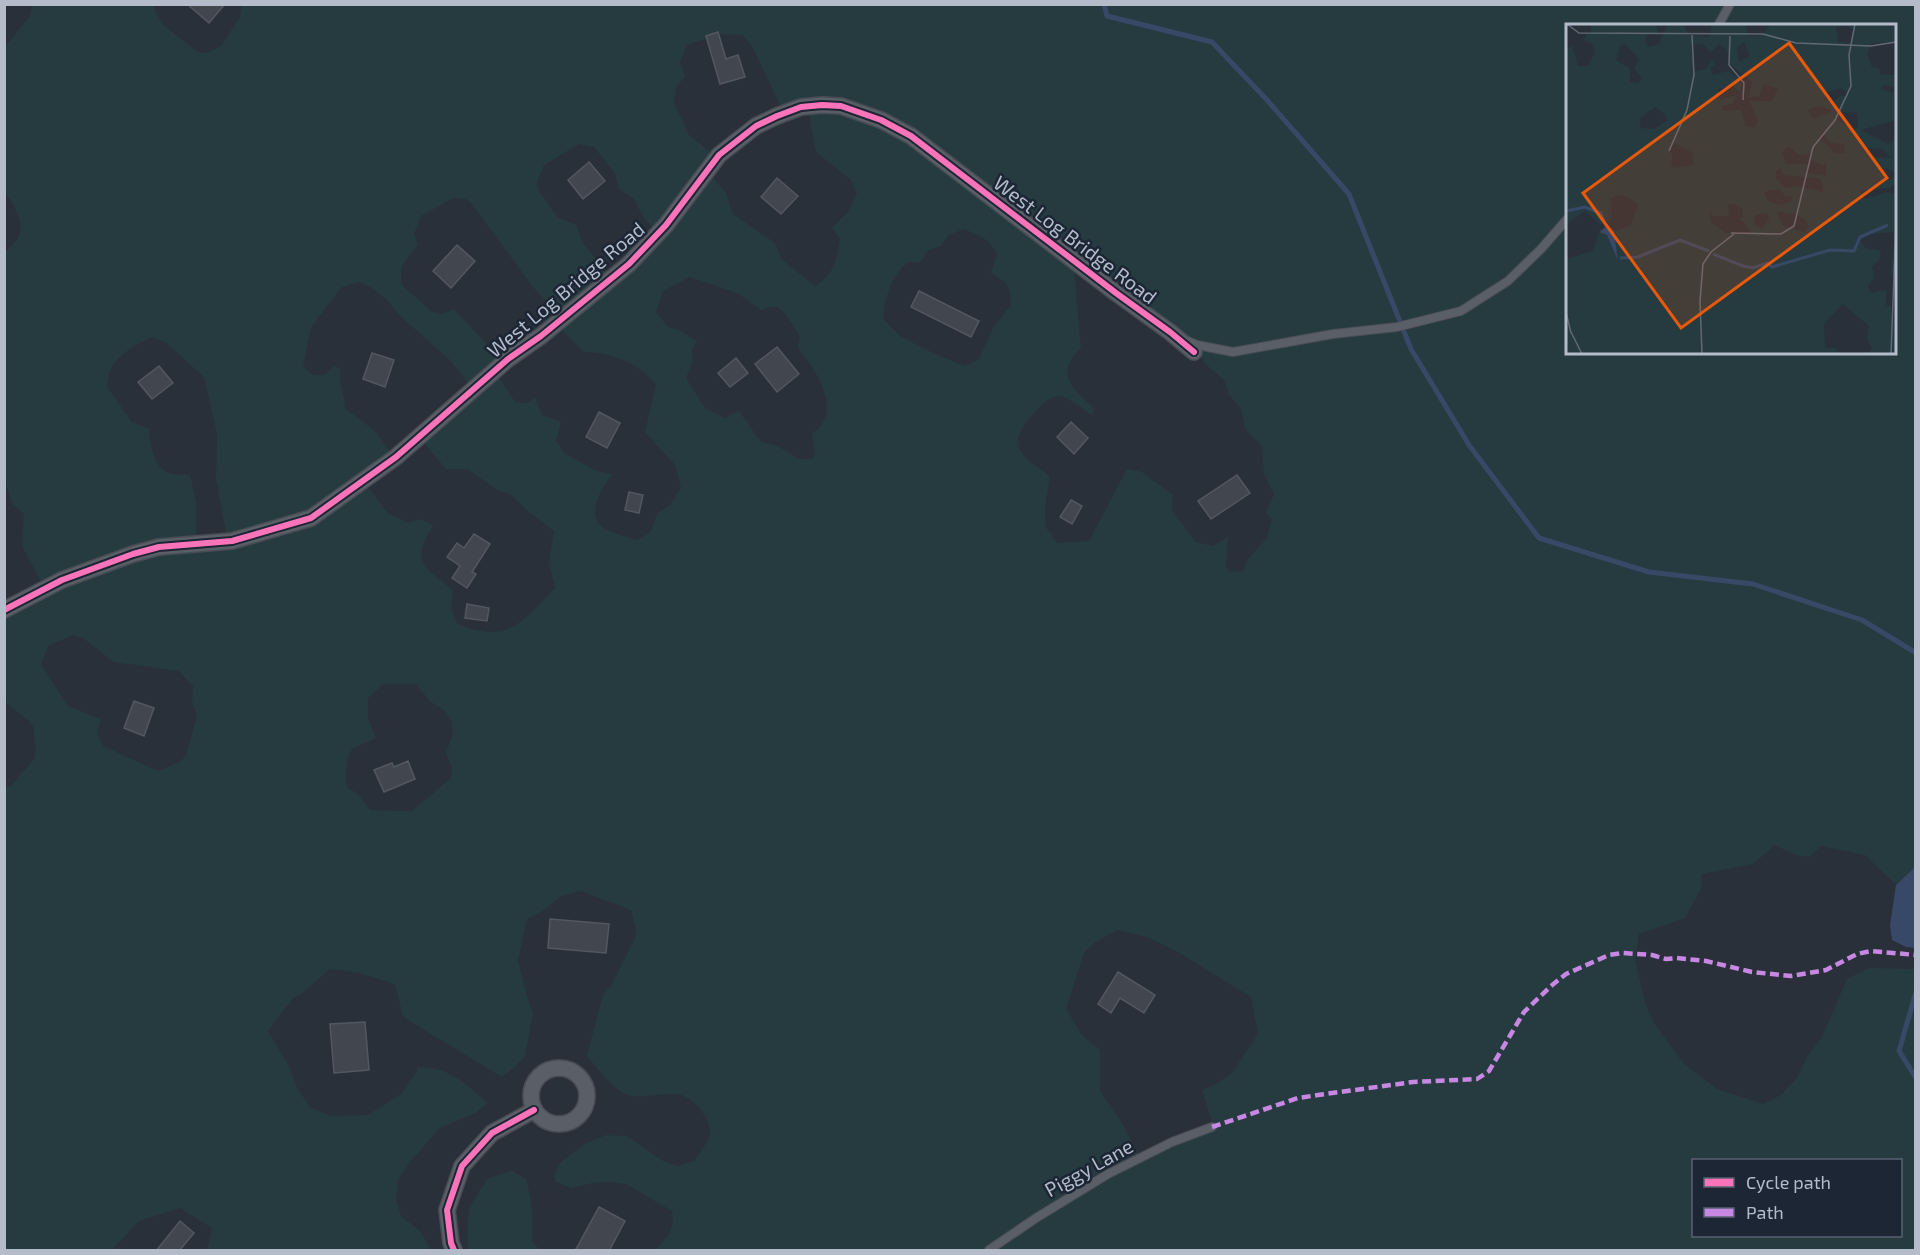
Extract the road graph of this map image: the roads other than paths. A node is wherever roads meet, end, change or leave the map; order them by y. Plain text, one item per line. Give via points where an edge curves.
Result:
1 (1730, 4) edge
2 (1719, 24) edge
3 (1566, 220) edge
4 (1176, 336) junction
5 (1194, 352) dead end
6 (4, 610) edge
7 (534, 1110) dead end
8 (1212, 1127) dead end
9 (454, 1251) edge
10 (989, 1251) edge

1 - 2 lane
3 - 4 lane via 1501,287 1461,311 1400,326 1233,352
4 - 5 street, West Log Bridge Road
4 - 6 street, West Log Bridge Road via 911,136 863,112 841,106 801,107 756,126 719,155 672,218 628,264 508,359 396,457 311,518 232,541 159,547 133,554 62,580
7 - 9 street via 492,1133 462,1166 447,1210
8 - 10 lane, Piggy Lane via 1108,1174

